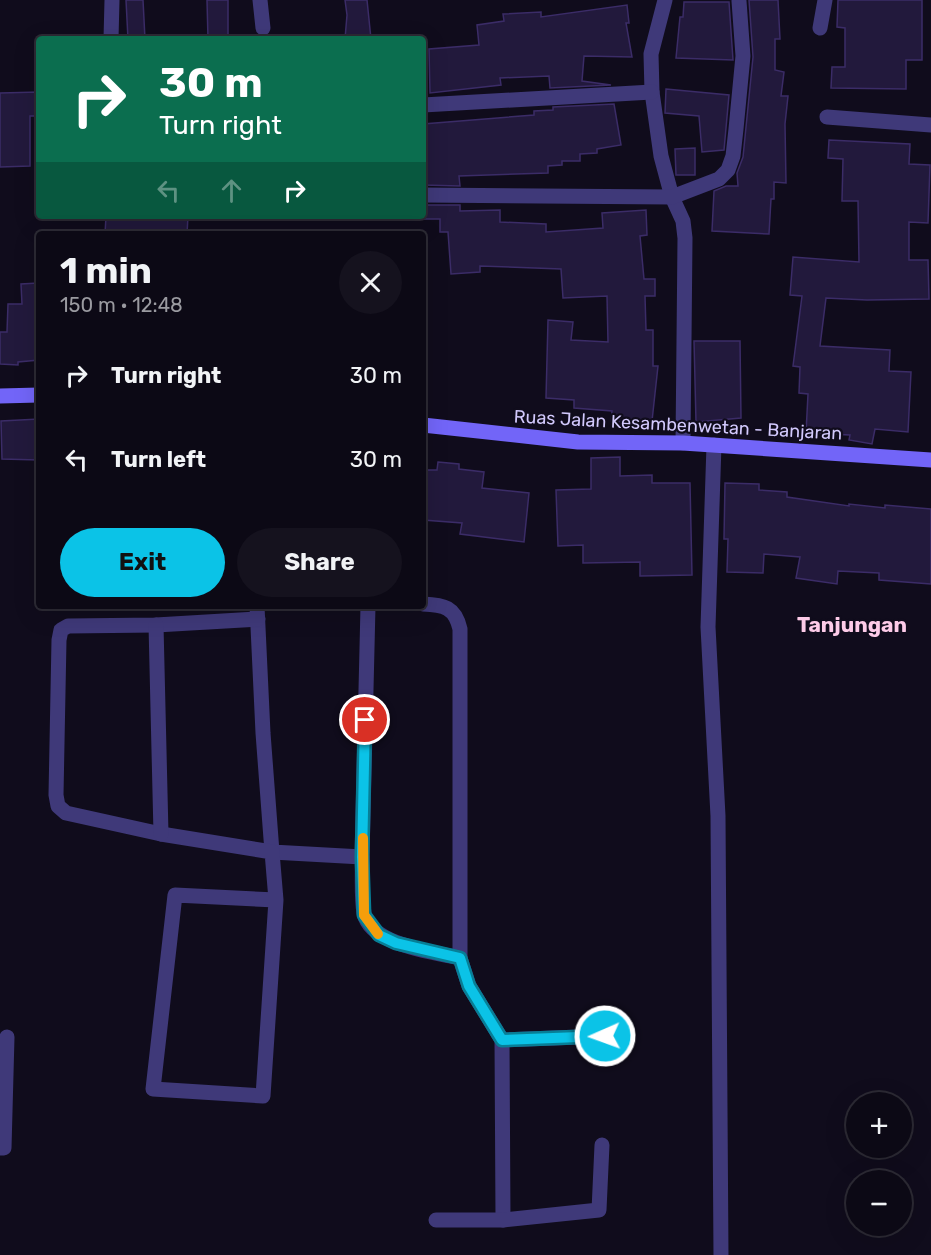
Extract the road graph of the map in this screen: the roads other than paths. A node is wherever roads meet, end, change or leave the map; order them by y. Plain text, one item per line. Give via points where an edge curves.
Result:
1 (112, 0) edge
2 (260, 0) edge
3 (665, 0) edge
4 (825, 0) edge
5 (739, 1) edge
6 (263, 28) dead end
7 (820, 28) dead end
8 (111, 36) edge
9 (652, 92) junction
10 (426, 105) edge
11 (827, 117) dead end
12 (931, 125) edge
13 (426, 195) edge
14 (672, 197) junction
15 (36, 395) edge
16 (0, 396) edge
17 (426, 425) edge
18 (683, 443) junction
19 (714, 445) junction
20 (931, 460) edge
21 (426, 604) edge
22 (368, 609) edge
23 (258, 613) edge
24 (156, 625) junction
25 (160, 834) junction
26 (272, 852) junction
27 (362, 857) junction
28 (276, 900) junction
29 (460, 958) junction
30 (605, 1036) dead end
31 (7, 1037) dead end
32 (502, 1040) junction
33 (602, 1145) dead end
34 (0, 1148) edge
35 (436, 1220) dead end
36 (503, 1220) junction
37 (721, 1255) edge

1 - 8 street
2 - 6 street
3 - 9 street via 651,54
4 - 7 street
5 - 14 street via 743,56 728,170 719,179
9 - 10 street
9 - 14 street via 661,156
11 - 12 street
13 - 14 street
14 - 18 street via 683,221 686,248
15 - 16 main road
17 - 18 main road, Ruas Jalan Kesambenwetan - Banjaran via 578,442
18 - 19 main road, Ruas Jalan Kesambenwetan - Banjaran
19 - 20 main road, Ruas Jalan Kesambenwetan - Banjaran
19 - 37 street via 708,627 718,816
21 - 29 street via 451,610 460,629
22 - 27 street
23 - 24 street
23 - 26 street
24 - 25 street
24 - 25 street via 68,626 61,630 56,795 58,806 66,813
25 - 26 street
26 - 27 street
26 - 28 street
27 - 29 street via 364,915 379,935 396,943
28 - 28 street via 263,1096 153,1089 175,895
29 - 32 street via 469,986
30 - 32 street
31 - 34 street via 4,1148
32 - 36 street
33 - 36 street via 599,1210
35 - 36 street

